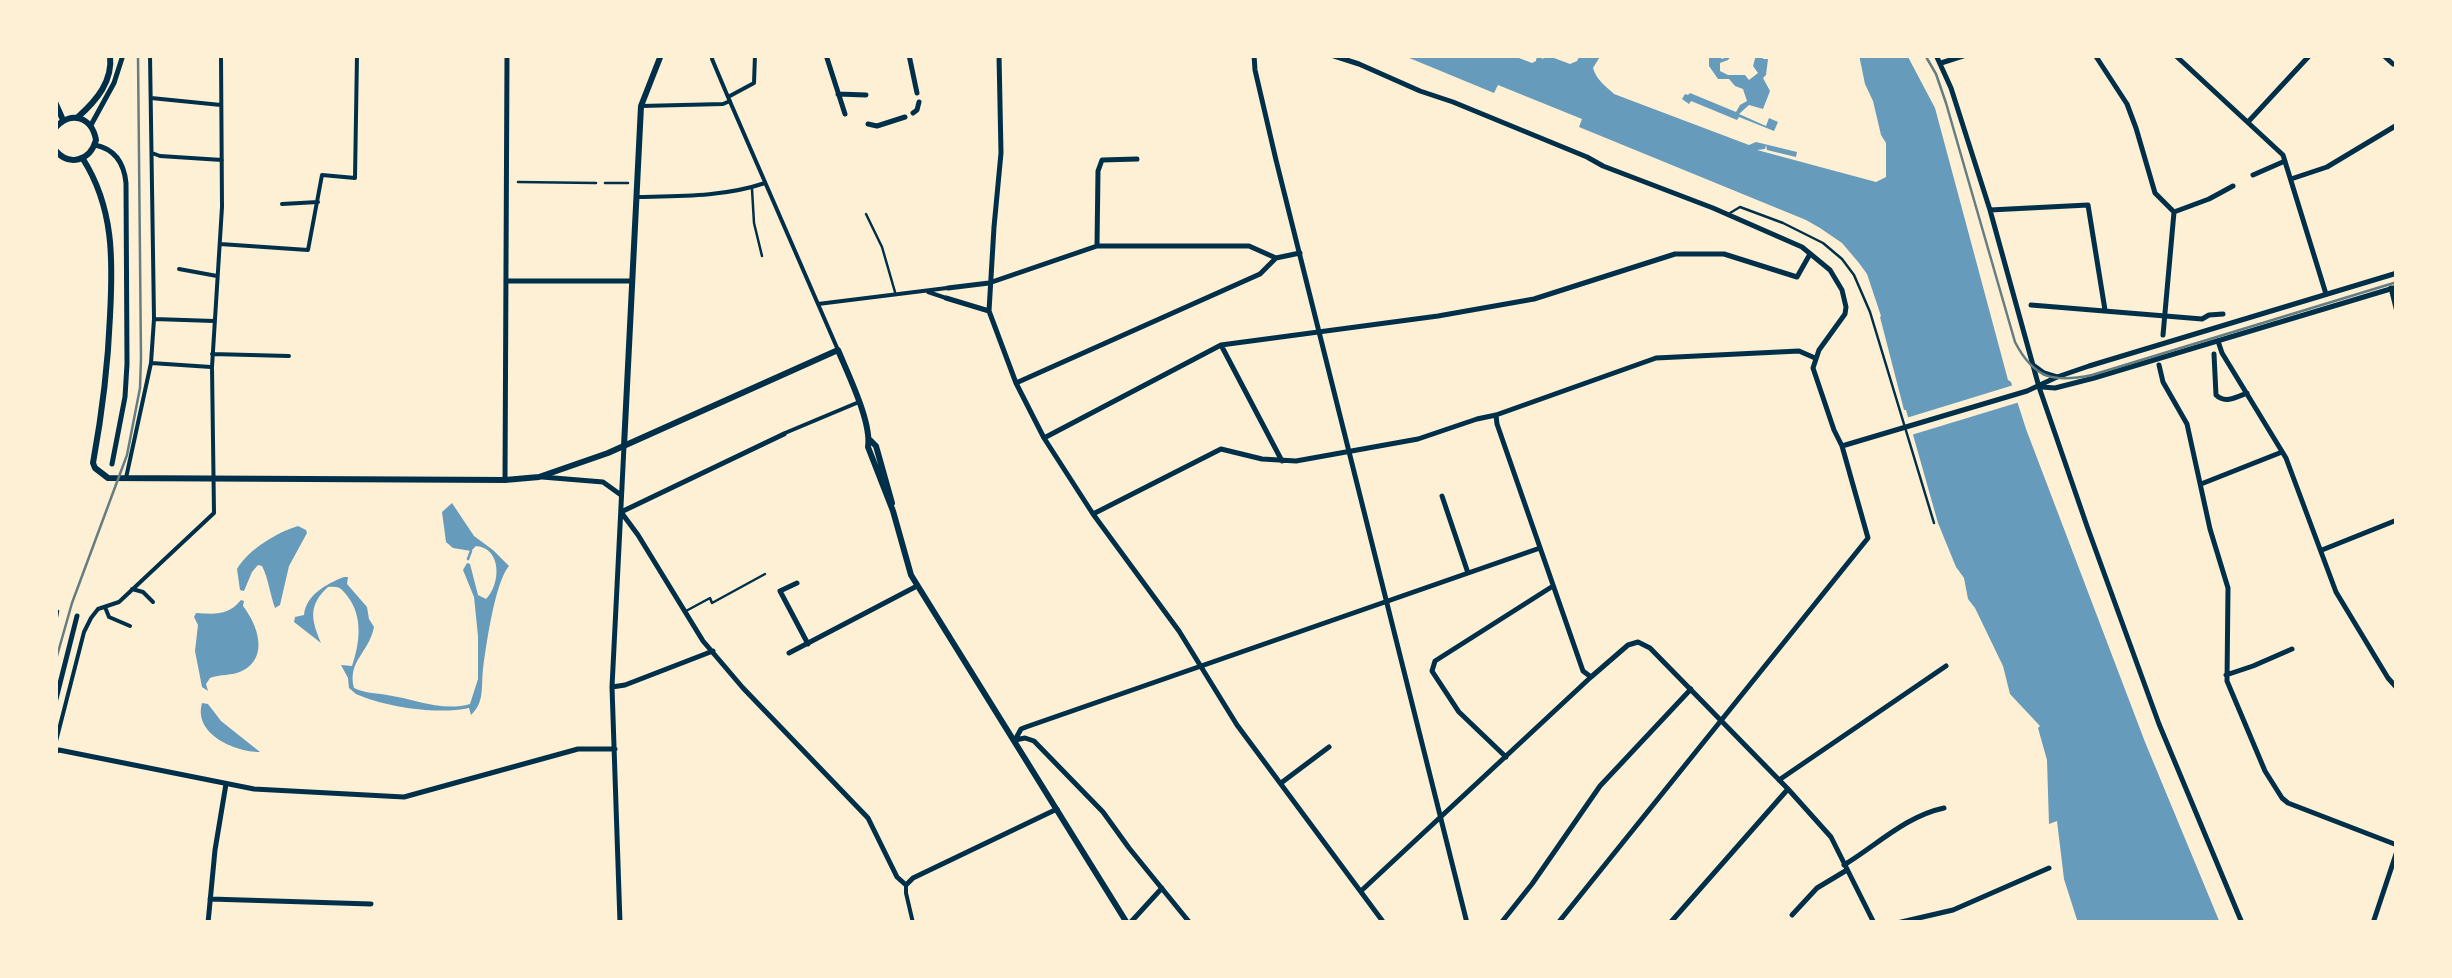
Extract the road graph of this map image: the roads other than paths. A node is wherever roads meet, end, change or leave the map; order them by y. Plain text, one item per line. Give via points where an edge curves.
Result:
1 (110, 55) edge
2 (123, 55) edge
3 (150, 55) edge
4 (221, 55) edge
5 (356, 55) edge
6 (507, 55) edge
7 (661, 55) edge
8 (713, 55) edge
9 (755, 55) edge
10 (826, 55) edge
11 (910, 55) edge
12 (999, 55) edge
13 (1254, 55) edge
14 (1332, 55) edge
15 (1936, 55) edge
16 (1966, 55) edge
17 (2095, 55) edge
18 (2175, 55) edge
19 (2310, 55) edge
20 (2383, 55) edge
21 (1942, 63) junction
22 (2393, 64) dead end
23 (917, 93) dead end
24 (838, 94) junction
25 (866, 95) dead end
26 (151, 98) junction
27 (729, 99) junction
28 (55, 102) edge
29 (919, 102) dead end
30 (221, 105) junction
31 (641, 106) junction
32 (913, 113) dead end
33 (845, 114) dead end
34 (905, 117) dead end
35 (78, 118) junction
36 (63, 120) junction
37 (2248, 122) junction
38 (868, 124) dead end
39 (91, 125) junction
40 (2397, 125) edge
41 (55, 128) edge
42 (95, 145) junction
43 (55, 150) edge
44 (152, 153) junction
45 (82, 159) junction
46 (222, 160) junction
47 (1137, 160) dead end
48 (2285, 161) junction
49 (2253, 175) dead end
50 (2290, 179) junction
51 (518, 182) dead end
52 (596, 183) dead end
53 (605, 183) dead end
54 (628, 183) dead end
55 (766, 183) junction
56 (2233, 186) dead end
57 (752, 188) junction
58 (636, 197) junction
59 (318, 202) junction
60 (282, 204) dead end
61 (1990, 210) junction
62 (2174, 212) junction
63 (866, 214) dead end
64 (1728, 216) junction
65 (220, 244) junction
66 (1097, 246) junction
67 (1810, 252) junction
68 (1300, 253) junction
69 (762, 256) dead end
70 (1276, 258) junction
71 (180, 269) dead end
72 (2397, 273) edge
73 (217, 276) junction
74 (507, 281) junction
75 (632, 281) junction
76 (989, 283) junction
77 (948, 288) joint
78 (2394, 288) edge
79 (923, 291) junction
80 (896, 294) junction
81 (2326, 294) junction
82 (946, 298) joint
83 (818, 304) junction
84 (2031, 306) dead end
85 (989, 310) junction
86 (2105, 310) junction
87 (2397, 312) edge
88 (2223, 314) dead end
89 (2165, 315) junction
90 (154, 319) junction
91 (214, 321) junction
92 (1319, 332) junction
93 (2163, 336) dead end
94 (2218, 340) junction
95 (1221, 345) junction
96 (838, 350) junction
97 (212, 354) junction
98 (2214, 354) dead end
99 (290, 356) dead end
100 (1815, 358) junction
101 (151, 363) junction
102 (2159, 364) dead end
103 (2033, 365) junction
104 (212, 367) junction
105 (2057, 376) junction
106 (1016, 383) junction
107 (2039, 387) junction
108 (2248, 392) junction
109 (859, 402) junction
110 (1496, 415) junction
111 (784, 434) joint
112 (1044, 438) junction
113 (624, 446) junction
114 (1842, 446) junction
115 (2282, 451) junction
116 (1348, 452) junction
117 (1282, 461) junction
118 (112, 464) dead end
119 (539, 477) junction
120 (126, 478) junction
121 (214, 478) junction
122 (505, 480) junction
123 (2201, 484) junction
124 (622, 495) junction
125 (1442, 496) dead end
126 (622, 512) junction
127 (1093, 514) junction
128 (2397, 520) edge
129 (1934, 523) dead end
130 (1540, 548) junction
131 (2322, 550) junction
132 (1468, 573) junction
133 (765, 574) dead end
134 (797, 583) dead end
135 (918, 586) junction
136 (1554, 586) junction
137 (132, 589) junction
138 (153, 602) dead end
139 (1386, 602) junction
140 (106, 608) junction
141 (58, 611) dead end
142 (685, 612) junction
143 (77, 616) dead end
144 (130, 626) dead end
145 (55, 628) edge
146 (808, 644) junction
147 (2292, 650) dead end
148 (712, 651) junction
149 (789, 653) dead end
150 (1202, 666) junction
151 (1946, 666) dead end
152 (2226, 675) junction
153 (1591, 677) junction
154 (612, 687) junction
155 (2397, 688) edge
156 (1691, 689) junction
157 (55, 703) edge
158 (1722, 721) junction
159 (1038, 724) junction
160 (1025, 738) junction
161 (1015, 740) junction
162 (1330, 747) dead end
163 (55, 749) edge
164 (615, 749) junction
165 (1506, 757) junction
166 (1780, 780) junction
167 (1281, 783) junction
168 (226, 784) junction
169 (1788, 789) junction
170 (1944, 808) dead end
171 (1056, 809) junction
172 (1440, 818) junction
173 (2397, 848) edge
174 (1846, 868) junction
175 (2049, 868) dead end
176 (906, 885) junction
177 (1162, 888) junction
178 (1360, 891) junction
179 (210, 898) junction
180 (371, 904) dead end
181 (1792, 915) dead end
182 (208, 923) edge
183 (620, 923) edge
184 (913, 923) edge
185 (1128, 923) edge
186 (1190, 923) edge
187 (1384, 923) edge
188 (1466, 923) edge
189 (1501, 923) edge
190 (1558, 923) edge
191 (1670, 923) edge
192 (1874, 923) edge
193 (1896, 923) edge
194 (2242, 923) edge
195 (2373, 923) edge

1 - 35 main road via 104,87
2 - 39 street
3 - 26 street
4 - 30 street
5 - 59 street via 355,178 322,175
6 - 74 street
7 - 31 main road
8 - 27 street
9 - 27 street via 754,82
10 - 24 street
11 - 23 street
12 - 76 street via 1002,153
13 - 68 street
14 - 64 street
15 - 21 street
16 - 21 street
17 - 62 street via 2127,104 2156,194
18 - 37 street
19 - 37 street
20 - 22 street
21 - 61 street
24 - 25 street
24 - 33 street
26 - 30 street
26 - 44 street
27 - 31 street
27 - 55 street
28 - 36 main road
29 - 32 street
30 - 46 street
31 - 58 main road
34 - 38 street
35 - 36 main road
35 - 39 main road
36 - 41 main road
37 - 48 street
39 - 42 main road
40 - 50 street via 2327,167
42 - 45 main road
42 - 118 street via 117,158 126,183 128,364
43 - 45 main road via 69,160
44 - 46 street
44 - 90 street
45 - 120 main road via 104,205 112,248 106,383 93,463 108,478
46 - 65 street
47 - 66 street via 1102,160
48 - 49 street
48 - 50 street
50 - 81 street
51 - 52 lane
53 - 54 lane
55 - 57 street
55 - 83 street
56 - 62 street
57 - 58 street
57 - 69 lane
58 - 75 main road
59 - 60 street
59 - 65 street via 308,250
61 - 86 street via 2088,204
61 - 103 street
62 - 89 street
63 - 80 lane
64 - 67 street
64 - 129 lane via 1740,207 1800,232 1829,247 1854,275
65 - 73 street
66 - 70 street via 1250,246
66 - 76 street
67 - 92 street via 1797,277 1724,254 1674,254 1534,299
67 - 100 street via 1830,270 1846,307
68 - 70 street
68 - 92 street
70 - 106 street via 1260,274
71 - 73 street
72 - 81 street
73 - 91 street
74 - 75 street
74 - 122 street
75 - 113 main road
76 - 77 street
76 - 85 street
77 - 79 street
78 - 87 street
78 - 94 street
79 - 80 street
79 - 82 street
80 - 83 street
81 - 105 street
82 - 85 street
83 - 96 street
84 - 86 street
85 - 106 street
86 - 89 street
88 - 89 street via 2204,320
89 - 93 street
90 - 91 street
90 - 101 street
91 - 97 street
92 - 95 street
92 - 116 street
94 - 107 street via 2081,382
94 - 108 street
95 - 112 street
95 - 117 street
96 - 109 main road
96 - 113 main road
97 - 99 street
97 - 104 street
98 - 108 street via 2218,398
100 - 110 street via 1799,352 1656,358
100 - 114 street via 1814,372
101 - 104 street
101 - 120 street
102 - 123 street via 2187,424
103 - 105 street
103 - 107 street
104 - 121 street
105 - 107 street
106 - 112 street
107 - 114 street
107 - 194 street via 2159,724
108 - 115 street
109 - 111 street
109 - 135 main road
110 - 116 street
110 - 130 street
111 - 126 street
112 - 127 street
113 - 119 main road
113 - 124 street
114 - 158 street via 1868,538
115 - 123 street
115 - 131 street
116 - 117 street
116 - 139 street
117 - 127 street via 1222,449
119 - 122 main road
119 - 124 street via 603,482
120 - 121 main road
121 - 122 main road
121 - 137 street via 214,513
123 - 152 street via 2228,588
124 - 126 street
125 - 132 street
126 - 142 street
126 - 154 street
127 - 150 street
128 - 131 street
130 - 132 street
130 - 136 street
131 - 155 street via 2336,592
132 - 139 street
133 - 142 lane
134 - 146 street via 780,592
135 - 146 street
135 - 161 main road
136 - 153 street via 1583,672
136 - 165 street via 1432,666 1459,712
137 - 138 street
137 - 140 street
139 - 150 street
139 - 172 street
140 - 144 street via 109,617
140 - 163 street via 98,609 84,632
141 - 145 lane
142 - 148 street
143 - 157 street
146 - 149 street
147 - 152 street
148 - 154 street
148 - 176 street via 868,818
150 - 159 street
150 - 167 street
151 - 166 street
152 - 173 street via 2265,771 2285,801
153 - 156 street via 1638,642
153 - 165 street
154 - 164 street
156 - 158 street
156 - 189 street via 1600,786
158 - 166 street
158 - 190 street
159 - 160 street
159 - 161 street
160 - 161 street
160 - 177 street via 1084,790
161 - 171 main road
162 - 167 street
163 - 168 street
164 - 168 street via 578,749 408,796
164 - 183 street
165 - 172 street
166 - 169 street
167 - 178 street
168 - 179 street
169 - 174 street via 1830,837
169 - 191 street
170 - 174 street via 1885,836
171 - 176 street
171 - 185 main road
172 - 178 street
172 - 188 street
173 - 195 street
174 - 181 street
174 - 192 street
175 - 193 street via 1952,910
176 - 184 street
177 - 185 street
177 - 186 street
178 - 187 street
179 - 180 street
179 - 182 street

